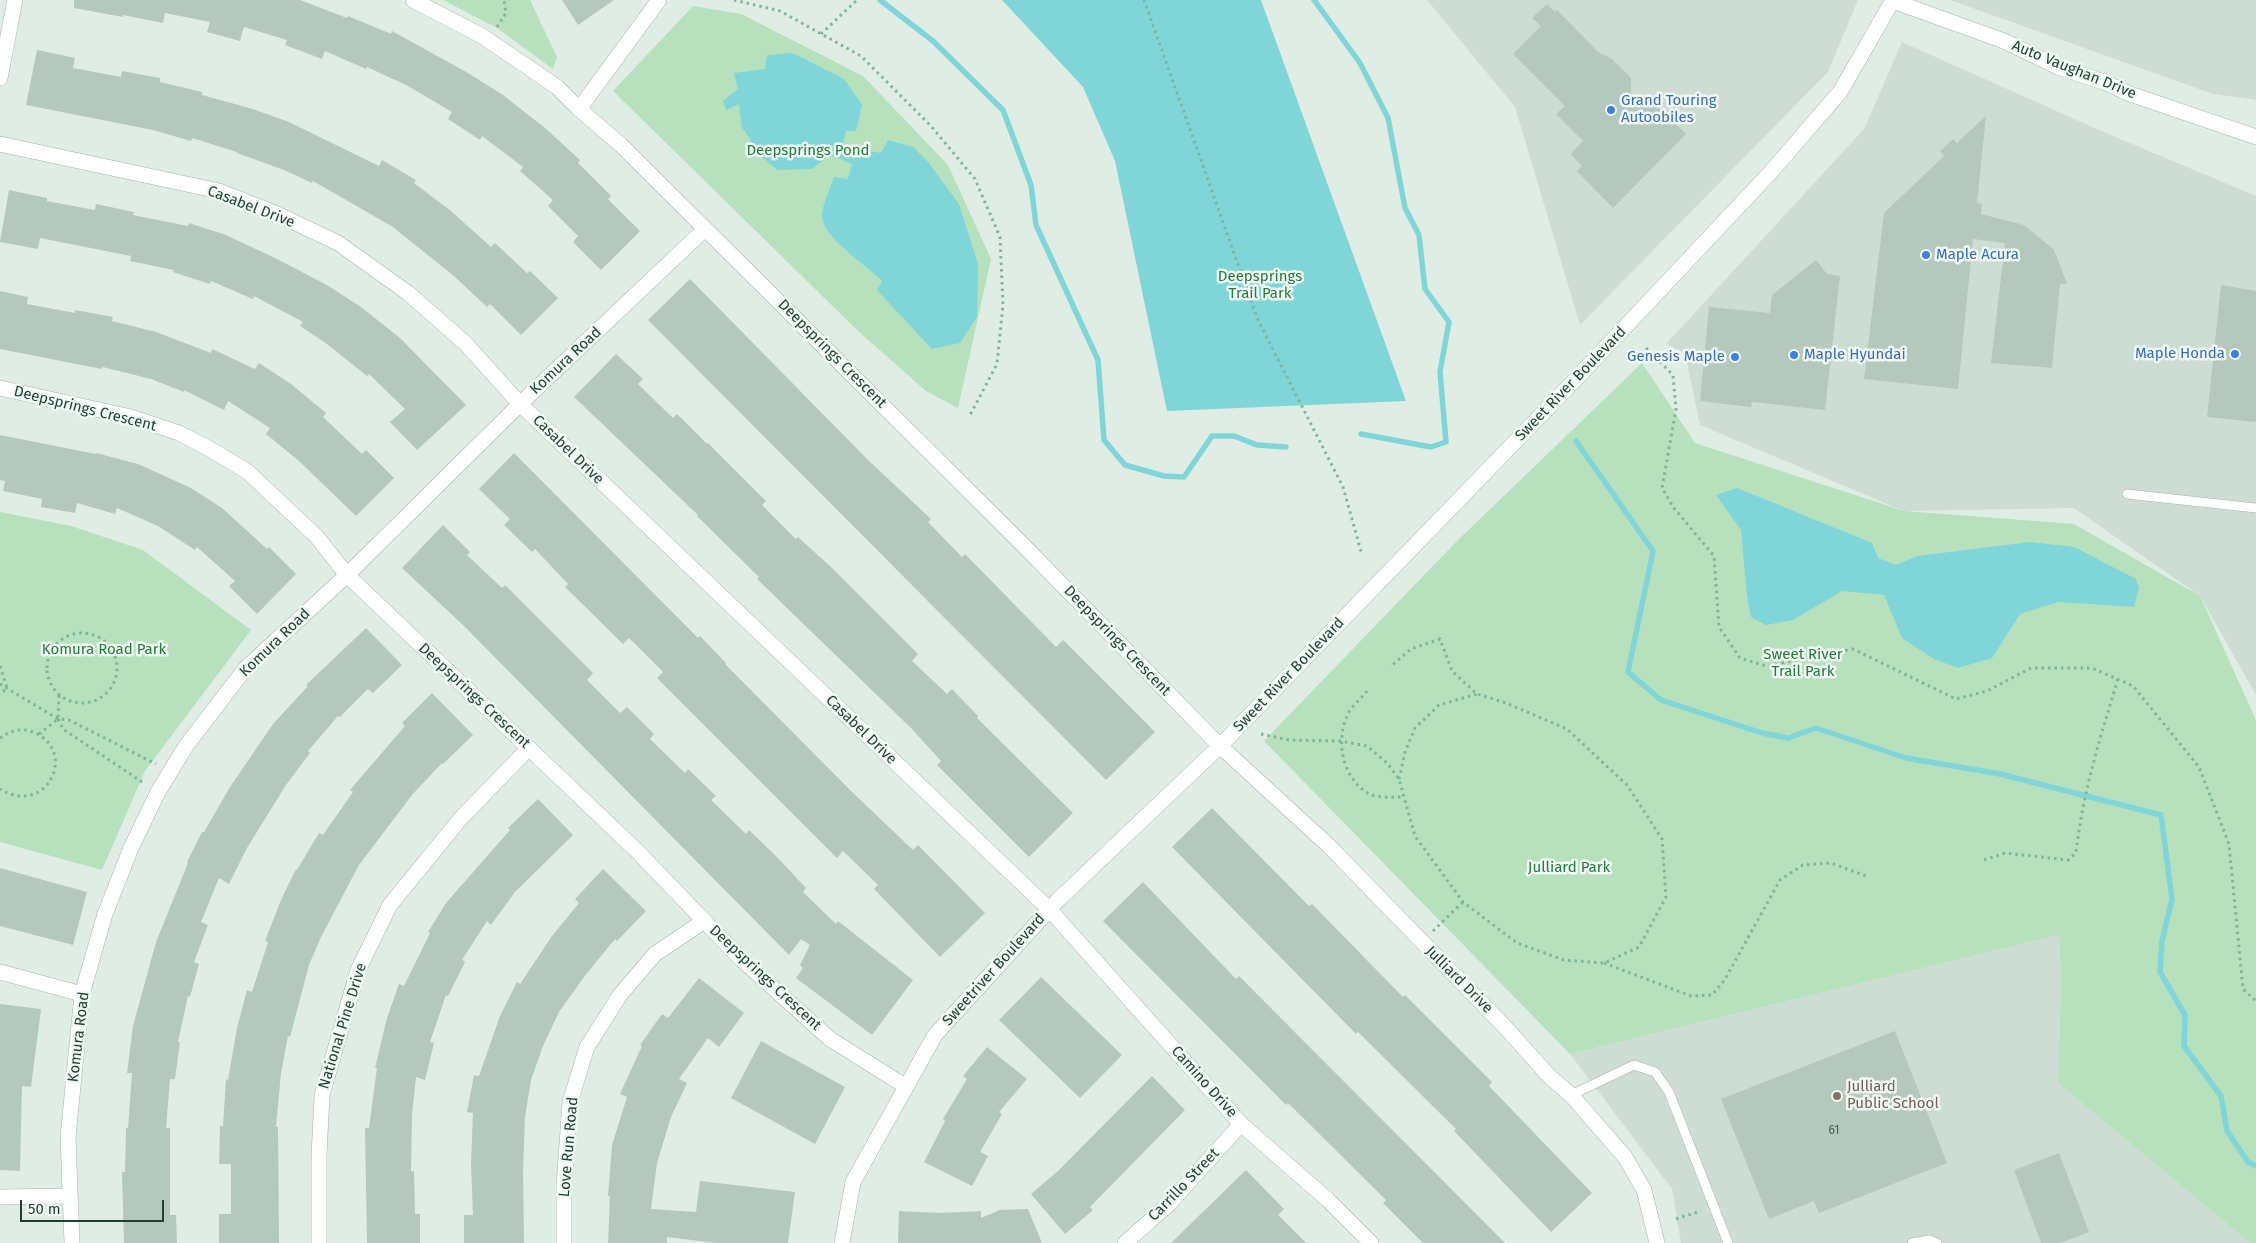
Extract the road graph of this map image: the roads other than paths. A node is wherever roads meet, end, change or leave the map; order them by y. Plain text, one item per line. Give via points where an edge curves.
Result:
1 (15, 0) edge
2 (413, 0) edge
3 (658, 0) edge
4 (1893, 0) edge
5 (0, 78) edge
6 (579, 109) junction
7 (2256, 137) edge
8 (0, 144) edge
9 (705, 229) junction
10 (0, 388) edge
11 (520, 404) junction
12 (2127, 494) dead end
13 (2256, 508) edge
14 (347, 575) junction
15 (1220, 746) junction
16 (529, 748) junction
17 (1049, 909) junction
18 (704, 921) junction
19 (0, 972) edge
20 (82, 994) junction
21 (905, 1086) junction
22 (1571, 1095) junction
23 (1241, 1124) junction
24 (69, 1196) junction
25 (0, 1197) edge
26 (72, 1243) edge
27 (319, 1243) edge
28 (564, 1243) edge
29 (842, 1243) edge
30 (1125, 1243) edge
31 (1371, 1243) edge
32 (1657, 1243) edge
33 (1728, 1243) edge
34 (1912, 1243) edge
35 (1937, 1243) edge

1 - 5 street
2 - 6 street, Deepsprings Crescent via 488,40 557,87
3 - 6 street
4 - 7 street, Auto Vaughan Drive via 2004,41 2058,67
4 - 15 street, Sweet River Boulevard via 1840,92 1770,173 1576,380
6 - 9 street, Deepsprings Crescent via 621,144
8 - 11 street, Casabel Drive via 219,192 278,214 338,243 408,293 465,343
9 - 11 street, Komura Road
9 - 15 street, Deepsprings Crescent
10 - 14 street, Deepsprings Crescent via 131,417 179,433 210,449 248,472 317,537
11 - 14 street, Komura Road
11 - 17 street, Casabel Drive
12 - 13 lane
14 - 16 street, Deepsprings Crescent
14 - 20 street, Komura Road via 245,669 186,746 158,792 131,848 106,914
15 - 17 street, Sweetriver Boulevard
15 - 22 street, Julliard Drive via 1329,846 1549,1076
16 - 18 street, Deepsprings Crescent via 638,851
16 - 27 street, National Pine Drive via 461,818 390,905 358,970 322,1095
17 - 21 street, Sweetriver Boulevard via 935,1035
17 - 23 street, Camino Drive
18 - 21 street, Deepsprings Crescent via 830,1039
18 - 28 street, Love Run Road via 655,954 620,995 587,1047 570,1102
19 - 20 street
20 - 24 street, Komura Road via 68,1137
21 - 29 street, Sweetriver Boulevard via 852,1182
22 - 32 street, Julliard Drive via 1625,1158 1644,1190
22 - 33 lane via 1634,1065 1654,1072 1669,1092
23 - 30 street, Carrillo Street via 1169,1204
23 - 31 street, Camino Drive via 1328,1200
24 - 25 street
24 - 26 street, Komura Road
34 - 35 lane via 1929,1240

